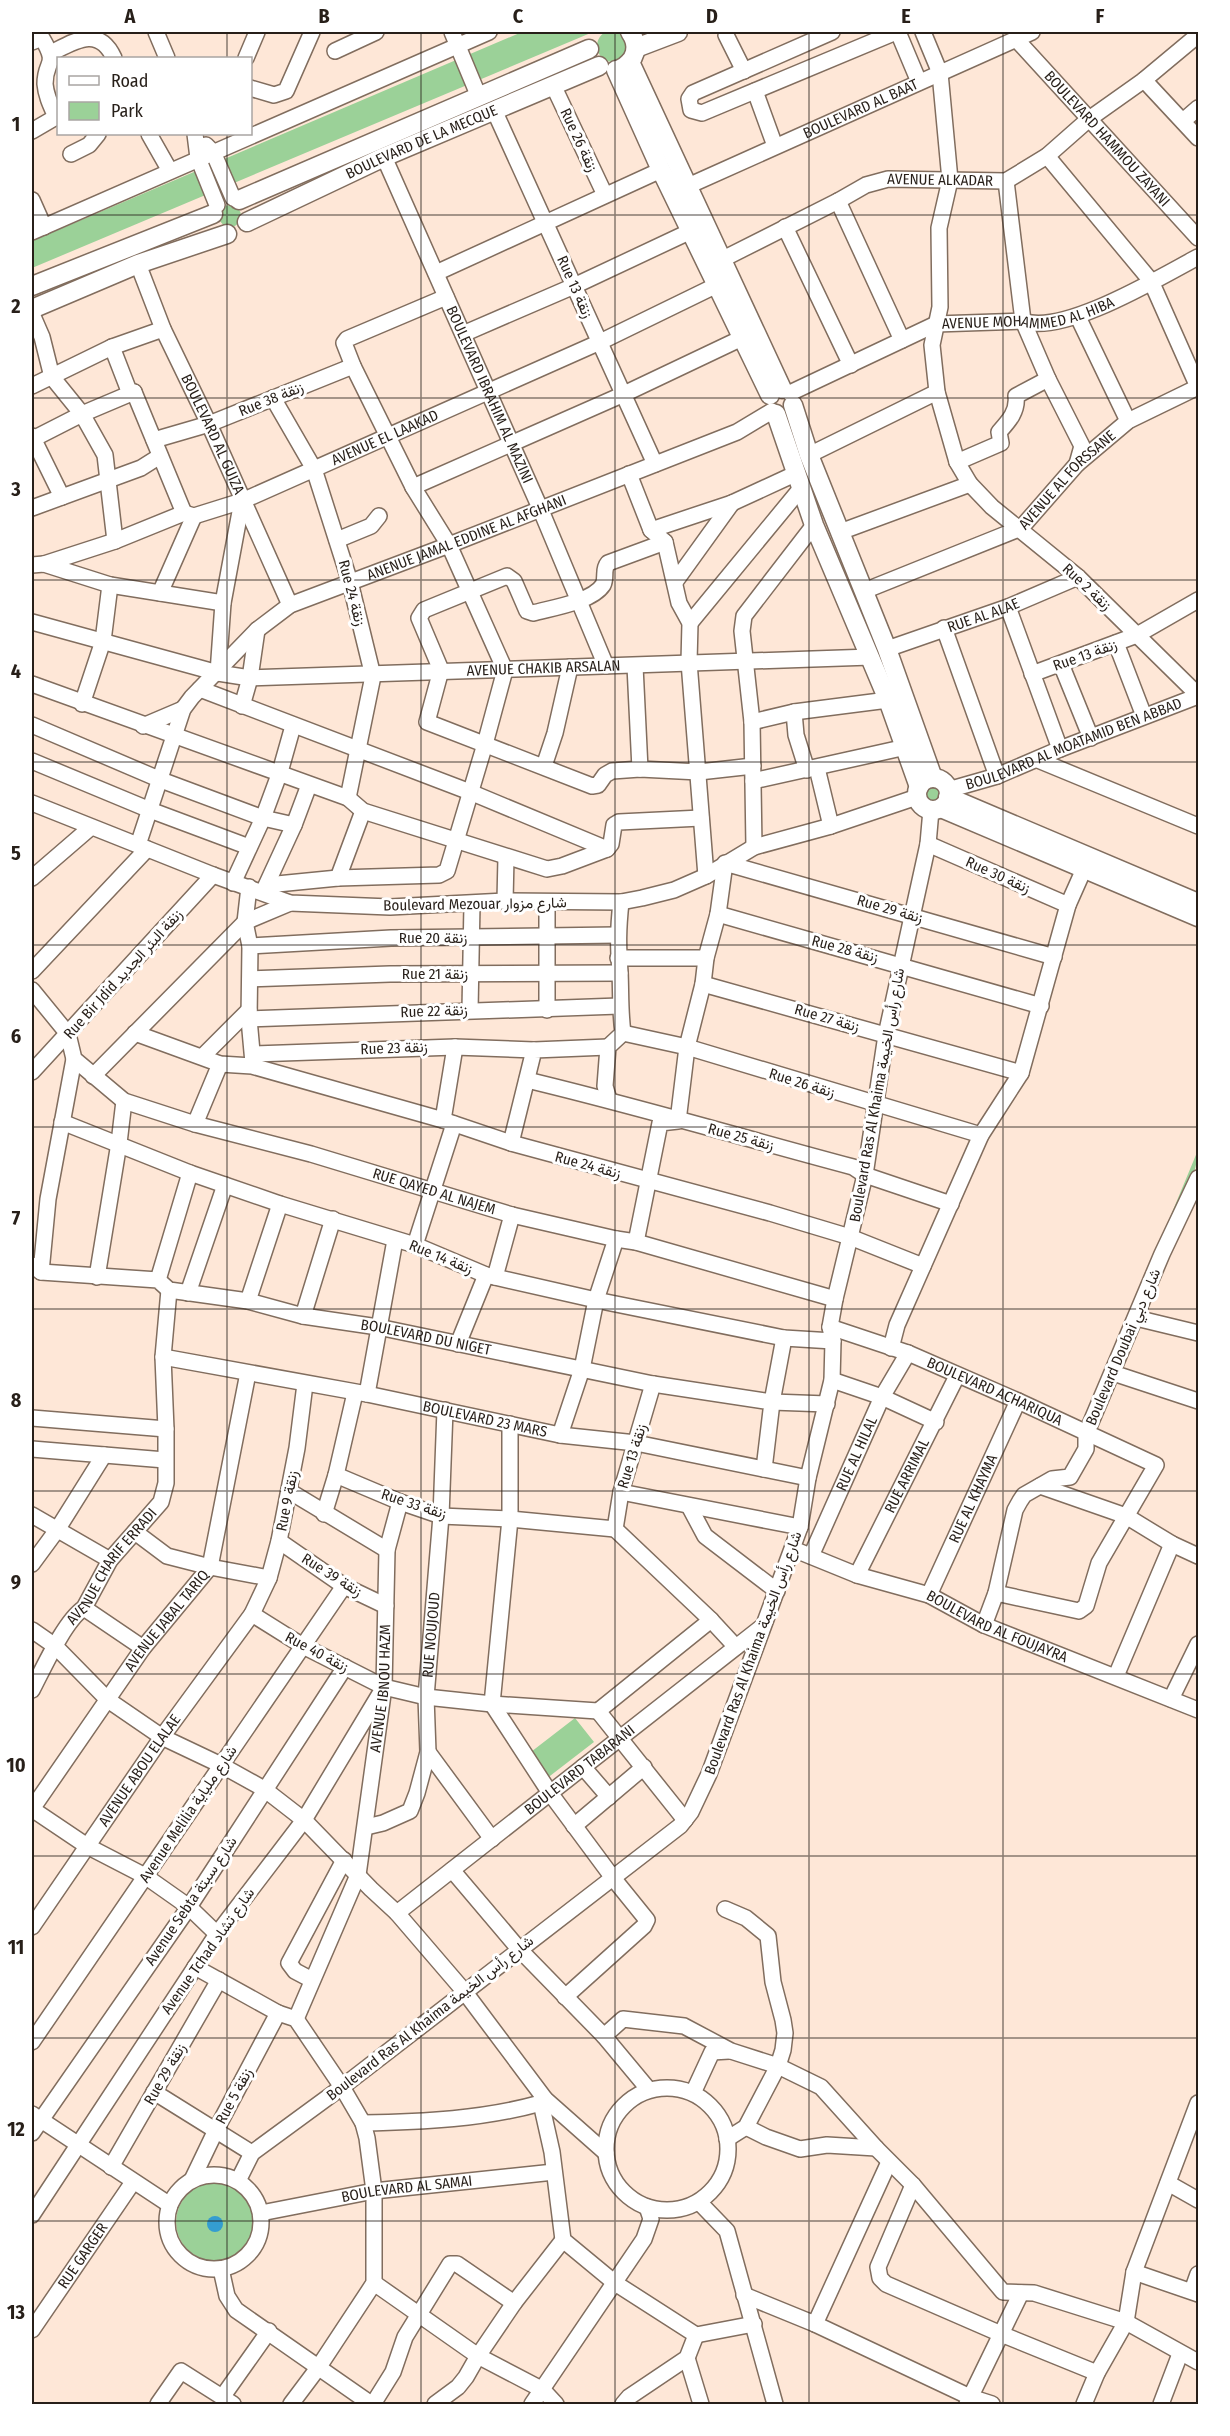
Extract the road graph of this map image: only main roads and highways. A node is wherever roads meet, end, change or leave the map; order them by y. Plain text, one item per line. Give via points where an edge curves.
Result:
1 (678, 32) edge
2 (592, 40) edge
3 (622, 56) edge
4 (225, 204) junction
5 (247, 222) junction
6 (227, 234) junction
7 (32, 286) edge
8 (32, 309) edge
9 (781, 401) junction
10 (879, 653) junction
11 (923, 787) junction
12 (942, 801) junction
13 (1198, 903) edge
14 (1198, 917) edge

1 - 3 main road, BOULEVARD DE LA MECQUE
2 - 3 main road via 594,62
2 - 4 main road, BOULEVARD DE LA MECQUE via 479,97
3 - 5 main road, BOULEVARD DE LA MECQUE via 384,157
3 - 9 main road via 723,259
3 - 9 main road via 661,170 744,337
4 - 5 main road via 248,212
4 - 6 main road via 214,224
4 - 7 main road, BOULEVARD DE LA MECQUE
5 - 6 main road via 242,230
6 - 8 main road via 138,264
9 - 10 main road via 810,455 864,591
9 - 10 main road via 814,525
10 - 11 main road
10 - 11 main road via 888,700
11 - 12 main road via 922,806
11 - 12 main road via 942,781
12 - 13 main road
12 - 14 main road via 1084,869

